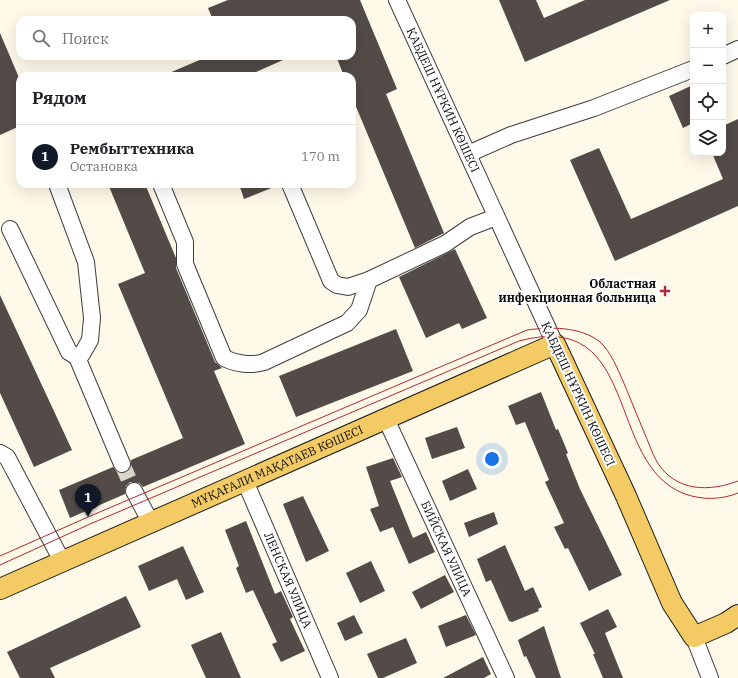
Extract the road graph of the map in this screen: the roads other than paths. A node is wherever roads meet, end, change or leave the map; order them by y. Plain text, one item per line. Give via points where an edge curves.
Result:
1 (397, 0) edge
2 (738, 49) edge
3 (726, 55) edge
4 (690, 70) edge
5 (468, 154) junction
6 (58, 188) edge
7 (163, 188) edge
8 (292, 188) edge
9 (496, 216) junction
10 (10, 229) dead end
11 (370, 280) junction
12 (555, 344) junction
13 (77, 357) junction
14 (386, 419) junction
15 (0, 453) edge
16 (122, 464) tunnel mouth
17 (245, 481) junction
18 (134, 491) tunnel mouth
19 (151, 523) junction
20 (62, 561) junction
21 (0, 589) edge
22 (738, 616) edge
23 (694, 637) junction
24 (330, 678) edge
25 (506, 678) edge
26 (710, 678) edge

1 - 5 street, ҚАБДЕШ НҰРКИН КӨШЕСІ
2 - 3 street
4 - 5 street via 594,108 511,135
5 - 9 street, ҚАБДЕШ НҰРКИН КӨШЕСІ
6 - 13 street via 86,262 92,318 90,340 82,354
7 - 11 street via 185,242 185,264 224,358 232,362 264,362 347,323 359,310
8 - 11 street via 331,280 348,287
9 - 11 street via 470,227 446,244
9 - 12 street, ҚАБДЕШ НҰРКИН КӨШЕСІ
10 - 13 street via 69,352
12 - 14 main road, МҰҚАҒАЛИ МАҚАТАЕВ КӨШЕСІ
12 - 23 main road, ҚАБДЕШ НҰРКИН КӨШЕСІ via 626,496 672,603
13 - 16 street
14 - 17 main road, МҰҚАҒАЛИ МАҚАТАЕВ КӨШЕСІ
14 - 25 street, БИЙСКАЯ УЛИЦА
15 - 20 street via 7,457
17 - 19 main road, МҰҚАҒАЛИ МАҚАТАЕВ КӨШЕСІ
17 - 24 street, ЛЕНСКАЯ УЛИЦА
18 - 19 street
19 - 20 main road, МҰҚАҒАЛИ МАҚАТАЕВ КӨШЕСІ
20 - 21 main road, МҰҚАҒАЛИ МАҚАТАЕВ КӨШЕСІ
22 - 23 main road
23 - 26 street, ҚАБДЕШ НҰРКИН КӨШЕСІ

